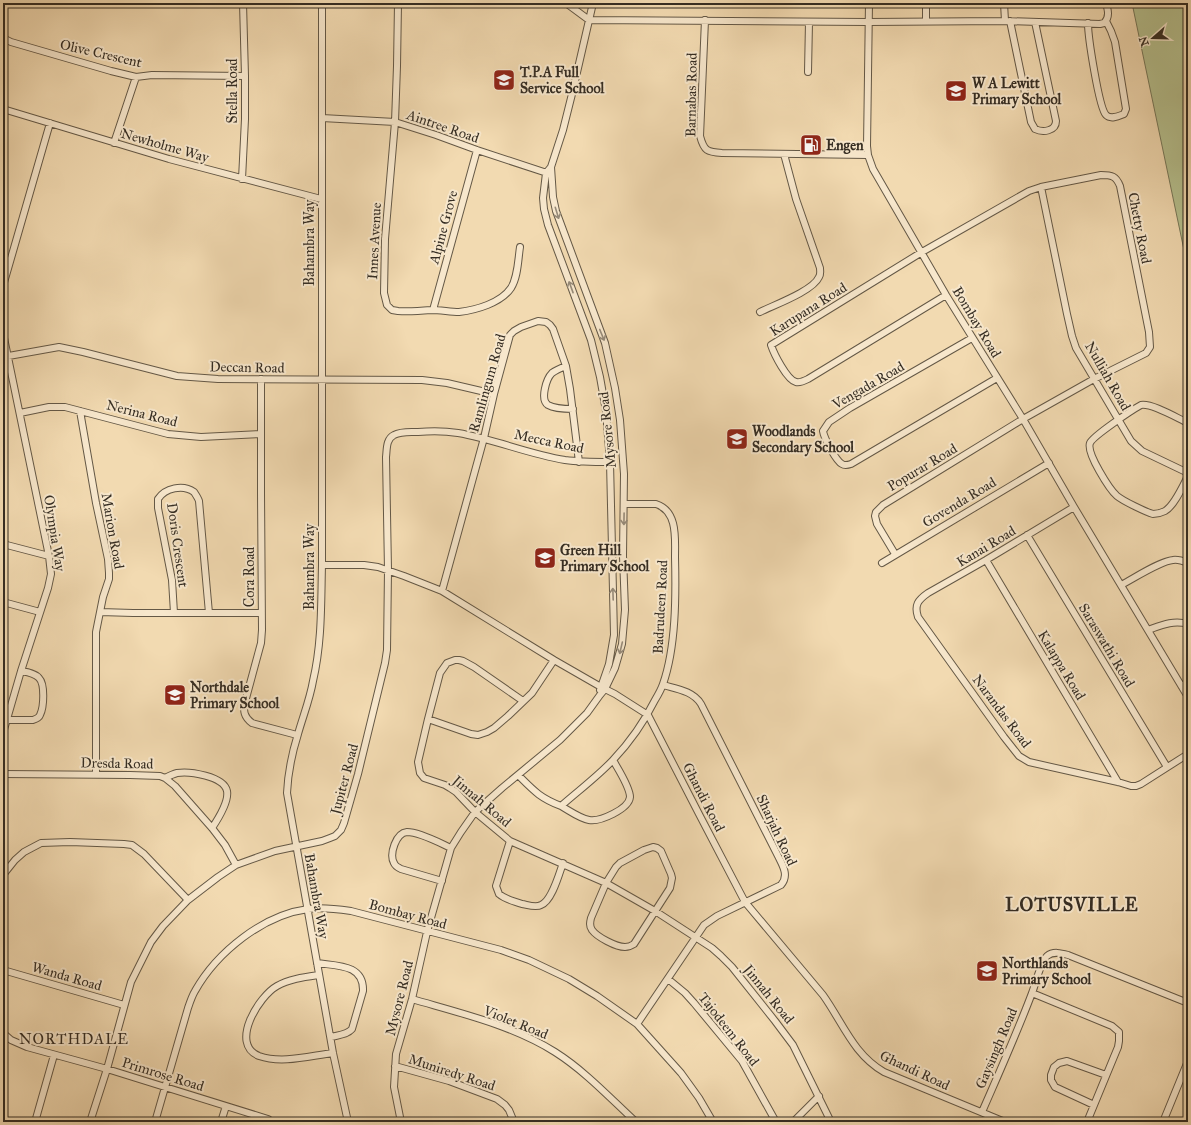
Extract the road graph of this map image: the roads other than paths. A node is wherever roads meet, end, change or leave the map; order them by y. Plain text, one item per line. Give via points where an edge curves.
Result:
1 (243, 3) edge
2 (322, 3) edge
3 (398, 3) edge
4 (566, 3) edge
5 (593, 3) edge
6 (869, 3) edge
7 (926, 3) edge
8 (1004, 3) edge
9 (1106, 3) edge
10 (589, 20) junction
11 (705, 20) junction
12 (1007, 21) junction
13 (809, 22) junction
14 (868, 22) junction
15 (926, 22) junction
16 (1035, 22) junction
17 (1103, 22) junction
18 (1088, 24) junction
19 (3, 38) edge
20 (808, 72) dead end
21 (245, 76) junction
22 (136, 77) junction
23 (3, 109) edge
24 (322, 118) junction
25 (395, 122) junction
26 (50, 123) junction
27 (114, 143) junction
28 (477, 150) junction
29 (784, 154) junction
30 (868, 155) junction
31 (549, 174) junction
32 (242, 179) junction
33 (1041, 186) junction
34 (321, 199) junction
35 (520, 247) dead end
36 (922, 252) junction
37 (3, 286) edge
38 (946, 295) junction
39 (433, 310) junction
40 (760, 312) dead end
41 (3, 333) edge
42 (972, 338) junction
43 (5, 356) edge
44 (566, 366) junction
45 (997, 378) junction
46 (261, 379) junction
47 (1094, 379) junction
48 (321, 380) junction
49 (494, 394) junction
50 (573, 409) junction
51 (80, 411) junction
52 (20, 413) junction
53 (1023, 419) junction
54 (1119, 419) junction
55 (1188, 423) edge
56 (261, 434) junction
57 (484, 438) junction
58 (579, 462) junction
59 (610, 462) junction
60 (1049, 463) junction
61 (1188, 473) edge
62 (1188, 476) edge
63 (624, 504) junction
64 (1074, 507) junction
65 (1027, 535) junction
66 (3, 544) edge
67 (895, 554) junction
68 (49, 556) junction
69 (986, 560) junction
70 (882, 563) dead end
71 (1188, 563) edge
72 (322, 566) junction
73 (388, 570) junction
74 (1121, 585) junction
75 (442, 591) junction
76 (3, 602) edge
77 (916, 610) joint
78 (40, 612) junction
79 (100, 612) junction
80 (174, 613) junction
81 (209, 613) junction
82 (261, 613) junction
83 (1188, 624) edge
84 (1148, 630) junction
85 (554, 660) junction
86 (21, 671) junction
87 (1188, 681) edge
88 (663, 685) junction
89 (1182, 687) junction
90 (603, 688) junction
91 (1188, 698) edge
92 (523, 702) junction
93 (648, 715) junction
94 (428, 719) junction
95 (7, 720) junction
96 (3, 733) edge
97 (297, 735) junction
98 (1188, 754) edge
99 (613, 760) junction
100 (1167, 767) junction
101 (3, 774) edge
102 (96, 774) junction
103 (518, 775) junction
104 (165, 778) junction
105 (1118, 782) junction
106 (561, 806) junction
107 (475, 812) junction
108 (212, 828) junction
109 (510, 841) junction
110 (296, 846) junction
111 (452, 848) junction
112 (563, 863) junction
113 (236, 865) junction
114 (3, 875) edge
115 (442, 881) junction
116 (606, 883) junction
117 (188, 900) junction
118 (745, 902) junction
119 (308, 909) junction
120 (655, 911) junction
121 (427, 932) junction
122 (695, 938) junction
123 (317, 963) junction
124 (3, 970) edge
125 (319, 975) junction
126 (668, 979) junction
127 (1032, 993) junction
128 (412, 999) junction
129 (1188, 1003) edge
130 (124, 1005) junction
131 (637, 1024) junction
132 (3, 1035) edge
133 (330, 1037) junction
134 (333, 1053) junction
135 (54, 1055) junction
136 (1188, 1061) edge
137 (395, 1066) junction
138 (107, 1069) junction
139 (1106, 1075) junction
140 (164, 1088) junction
141 (819, 1096) junction
142 (1094, 1105) junction
143 (226, 1106) junction
144 (982, 1112) junction
145 (35, 1122) edge
146 (90, 1122) edge
147 (155, 1122) edge
148 (221, 1122) edge
149 (272, 1122) edge
150 (348, 1122) edge
151 (401, 1122) edge
152 (514, 1122) edge
153 (636, 1122) edge
154 (713, 1122) edge
155 (776, 1122) edge
156 (793, 1122) edge
157 (832, 1122) edge
158 (1005, 1122) edge
159 (1087, 1122) edge
160 (1163, 1122) edge

1 - 21 street, Stella Road
2 - 24 street, Bahambra Way
3 - 25 street, Innes Avenue
4 - 10 street
5 - 10 street
6 - 14 street, Bombay Road
7 - 15 street
8 - 12 street
9 - 17 street via 1108,15
10 - 11 street
10 - 31 street via 572,94
11 - 13 street
11 - 29 street, Barnabas Road via 700,136 704,147 711,152
12 - 15 street
12 - 16 street
12 - 16 street via 1031,122 1035,129 1046,131 1054,127 1056,121
13 - 14 street
13 - 20 street
14 - 15 street
14 - 30 street, Bombay Road
16 - 18 street
17 - 18 street
17 - 18 street via 1111,31 1115,42 1126,109 1124,114 1117,117 1107,116 1102,107 1090,51
19 - 22 street, Olive Crescent
21 - 22 street, Olive Crescent
21 - 32 street, Stella Road
22 - 27 street
23 - 26 street, Newholme Way
24 - 25 street, Aintree Road
24 - 34 street, Bahambra Way
25 - 28 street, Aintree Road
25 - 39 street, Innes Avenue via 385,239 384,300 392,310
26 - 27 street, Newholme Way
26 - 37 street
27 - 32 street, Newholme Way
28 - 31 street, Aintree Road
28 - 39 street, Alpine Grove
29 - 30 street, Barnabas Road
29 - 40 street via 820,274 806,290
30 - 36 street, Bombay Road via 873,169
59 -> 31 street, Mysore Road via 606,411 596,359 544,209 544,188
31 -> 63 street, Mysore Road via 556,211 605,343 616,388 624,474
32 - 34 street, Newholme Way
33 - 36 street, Chetty Road
33 - 47 street, Nulliah Road via 1072,336
33 - 47 street, Chetty Road via 1102,175 1114,177 1120,186 1150,348 1141,356
34 - 48 street, Bahambra Way
35 - 39 street, Innes Avenue via 515,277 502,298 458,312
36 - 38 street, Bombay Road
36 - 38 street, Karupana Road via 771,345 776,356 792,380 798,383 808,380
38 - 42 street, Bombay Road
41 - 43 street, Olympia Way
42 - 45 street, Bombay Road
42 - 45 street, Vengada Road via 829,422 823,431 836,457 841,464 851,464
43 - 46 street, Deccan Road via 59,347 177,376
43 - 52 street, Olympia Way
44 - 49 street, Ramlingum Road via 550,325 542,321 532,323 510,335
44 - 50 street, Ramlingum Road
44 - 50 street via 548,377 544,400 552,407
45 - 53 street, Bombay Road
46 - 48 street, Deccan Road
46 - 56 street, Cora Road
47 - 53 street, Chetty Road
47 - 54 street, Nulliah Road
48 - 49 street, Deccan Road via 435,381
48 - 72 street, Bahambra Way
49 - 57 street, Ramlingum Road
50 - 58 street, Ramlingum Road
51 - 52 street, Nerina Road via 49,407
51 - 56 street, Nerina Road via 168,434
51 - 79 street, Marion Road via 108,559 109,579
52 - 68 street, Olympia Way
53 - 60 street, Bombay Road
53 - 67 street, Popurar Road via 878,509 875,516 877,524
54 - 55 street via 1145,404
54 - 61 street, Nulliah Road via 1131,440 1142,451
54 - 62 street via 1093,439 1089,448 1104,479 1118,496 1152,514 1158,514 1172,504
56 - 82 street, Cora Road
57 - 58 street, Mecca Road via 547,456
57 - 73 street, Jupiter Road via 431,431 394,434 388,441
57 - 75 street, Ramlingum Road
58 - 59 street, Mecca Road
90 -> 59 street, Mysore Road via 614,635
60 - 64 street, Bombay Road
60 - 67 street, Govenda Road
63 - 88 street, Badrudeen Road via 661,505 669,514 674,526 675,606 670,653
63 -> 90 street, Mysore Road via 624,630 617,662
64 - 65 street, Kanai Road
64 - 74 street, Bombay Road
65 - 69 street, Kanai Road
65 - 100 street, Saraswathi Road
66 - 68 street
67 - 70 street, Govenda Road
68 - 78 street, Olympia Way via 50,580
69 - 77 street, Kanai Road via 928,593 918,602
69 - 105 street, Kalappa Road
71 - 74 street via 1169,560
72 - 73 street via 364,565
72 - 97 street, Bahambra Way via 318,659
73 - 75 street
73 - 110 street, Jupiter Road via 385,663 344,823 335,836
74 - 84 street, Bombay Road
75 - 85 street
76 - 78 street
77 - 105 street, Narandas Road via 918,617 1019,756 1029,762
78 - 86 street, Olympia Way
79 - 80 street
79 - 102 street, Marion Road via 96,632
80 - 81 street
80 - 81 street, Doris Crescent via 172,580 158,499 164,492 175,488 193,492 199,501
81 - 82 street
82 - 97 street, Cora Road via 261,643 245,702 244,715 252,723
83 - 84 street via 1174,622
84 - 89 street, Bombay Road
85 - 90 street
85 - 92 street
86 - 95 street, Olympia Way
86 - 95 street via 40,678 42,682 40,715 33,720
87 - 89 street
88 - 93 street, Badrudeen Road
88 - 118 street, Sharjah Road via 694,695 701,704 783,866 784,882
89 - 91 street, Bombay Road
90 - 93 street
90 - 103 street, Mysore Road via 587,713 560,740
92 - 94 street via 494,728 482,734 472,734
92 - 94 street, Jinnah Road via 474,667 455,660 447,663 440,673
93 - 99 street, Badrudeen Road
93 - 118 street, Ghandi Road
94 - 107 street, Jinnah Road via 418,762 420,773 424,778 450,788
95 - 96 street, Olympia Way
97 - 110 street, Bahambra Way via 287,793
98 - 100 street, Narandas Road
99 - 106 street, Badrudeen Road
99 - 106 street via 630,793 626,806 594,820 584,818
100 - 105 street, Narandas Road via 1136,786
101 - 102 street, Dresda Road
102 - 104 street, Dresda Road via 156,775
103 - 106 street via 539,796
103 - 107 street, Mysore Road
104 - 108 street, Dresda Road
104 - 108 street via 177,773 198,773 223,784 227,796 220,816
107 - 109 street, Jinnah Road
107 - 111 street, Mysore Road
108 - 113 street, Dresda Road
109 - 112 street, Jinnah Road
109 - 112 street via 496,886 499,894 508,899 534,906 542,905 550,896
110 - 113 street, Jupiter Road
110 - 119 street, Bahambra Way
111 - 115 street, Mysore Road
111 - 115 street via 408,832 400,835 393,852 396,867
112 - 116 street, Jinnah Road
113 - 117 street, Jupiter Road
114 - 117 street via 14,860 41,843 132,845
115 - 121 street, Mysore Road
116 - 120 street, Jinnah Road
116 - 120 street via 620,863 644,850 657,848 672,878 670,888
116 - 120 street via 590,923 592,931 600,937 617,946 630,947
117 - 130 street, Jupiter Road via 151,942 131,982
118 - 122 street, Sharjah Road via 709,921
118 - 144 street, Ghandi Road via 823,995 849,1038 868,1061 898,1078
119 - 121 street, Bombay Road via 332,908 351,911
119 - 123 street, Bahambra Way
119 - 140 street, Bombay Road via 278,918 257,929 232,946 208,972 192,997
120 - 122 street, Jinnah Road
121 - 128 street, Mysore Road
121 - 131 street, Bombay Road via 501,950 529,960 597,996
122 - 126 street, Sharjah Road
122 - 141 street, Jinnah Road via 722,956 775,1021 793,1044
123 - 125 street, Bahambra Way
123 - 133 street via 350,968 361,978 363,986 352,1029
124 - 130 street, Wanda Road
125 - 133 street, Bahambra Way
125 - 134 street via 294,979 269,992 252,1015 246,1041 254,1053 269,1058 289,1059
126 - 131 street, Sharjah Road
126 - 155 street, Tajodeem Road via 685,993 742,1061
127 - 129 street, Gaysingh Road via 1043,961 1051,954 1060,953
127 - 139 street via 1112,1026 1116,1030 1120,1036 1119,1041
127 - 144 street, Gaysingh Road
128 - 137 street, Mysore Road
128 - 153 street, Violet Road via 508,1029 555,1052 586,1076
130 - 138 street, Jupiter Road
131 - 154 street, Bombay Road via 682,1073
132 - 135 street, Primrose Road via 19,1044
133 - 134 street, Bahambra Way
134 - 150 street, Bahambra Way
135 - 138 street, Primrose Road
135 - 145 street
136 - 160 street
137 - 151 street, Mysore Road via 394,1087
137 - 152 street, Muniredy Road via 449,1081 497,1099 509,1110
138 - 140 street, Primrose Road
138 - 146 street, Jupiter Road
139 - 142 street
139 - 142 street via 1067,1061 1059,1063 1051,1075 1055,1087
140 - 143 street, Primrose Road
140 - 147 street, Bombay Road
141 - 156 street
141 - 157 street, Jinnah Road
142 - 159 street
143 - 148 street
143 - 149 street, Primrose Road
144 - 158 street, Ghandi Road

